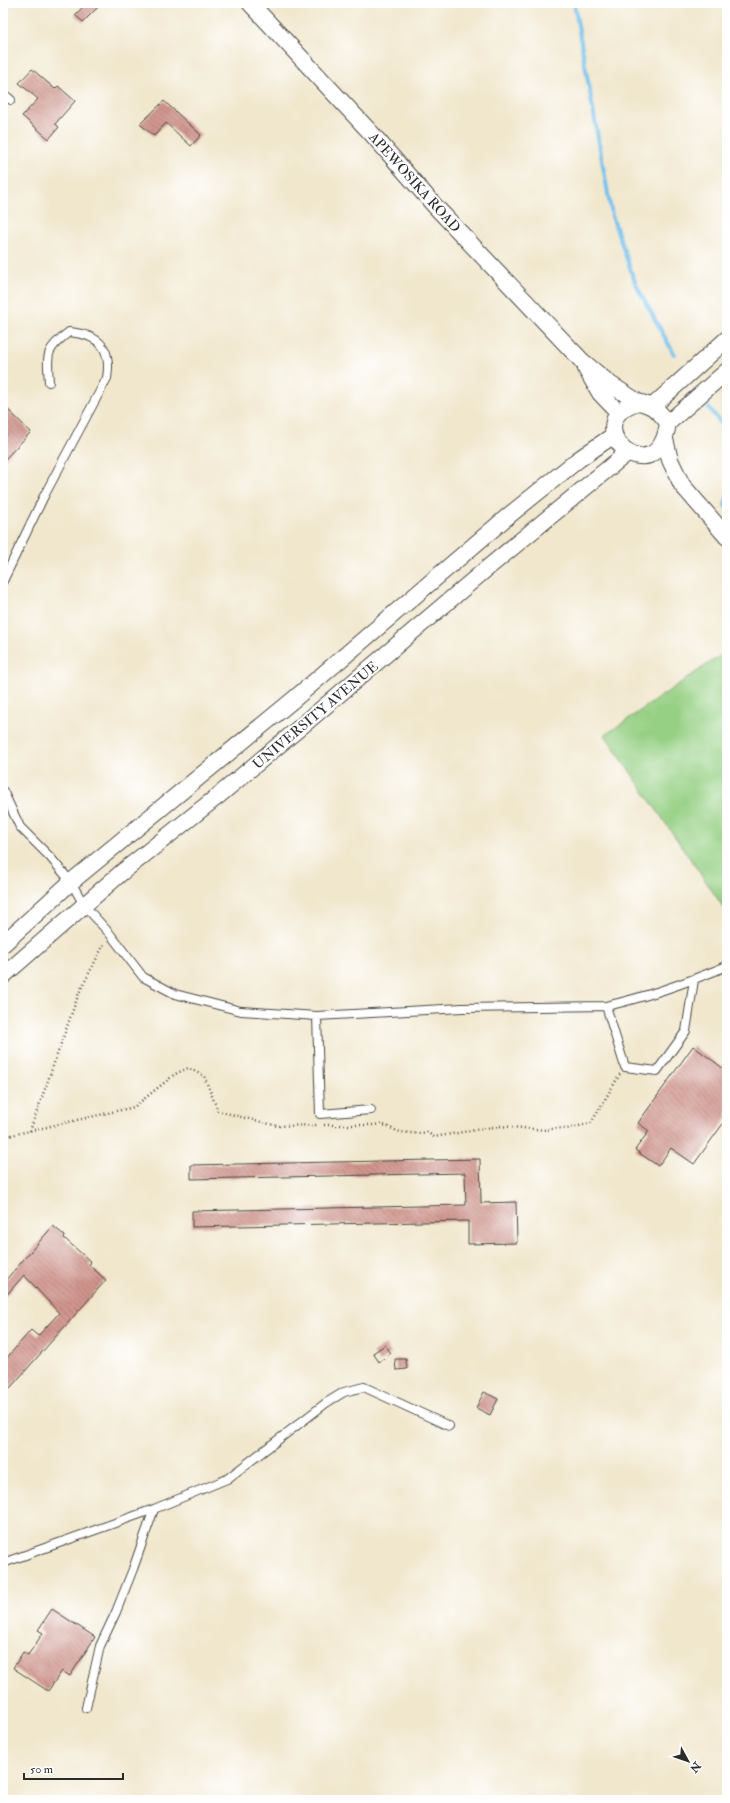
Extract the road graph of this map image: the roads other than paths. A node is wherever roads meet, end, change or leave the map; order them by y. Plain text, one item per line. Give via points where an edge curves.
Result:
1 (250, 3) edge
2 (3, 93) edge
3 (11, 100) dead end
4 (727, 339) edge
5 (582, 361) junction
6 (727, 371) edge
7 (49, 382) dead end
8 (645, 404) junction
9 (619, 413) junction
10 (668, 423) junction
11 (614, 435) junction
12 (665, 439) junction
13 (627, 453) junction
14 (649, 454) junction
15 (682, 485) junction
16 (727, 537) edge
17 (3, 581) edge
18 (3, 791) edge
19 (71, 882) junction
20 (84, 904) junction
21 (3, 944) edge
22 (727, 966) edge
23 (3, 976) edge
24 (694, 980) junction
25 (606, 1006) junction
26 (317, 1016) junction
27 (371, 1110) dead end
28 (449, 1426) dead end
29 (154, 1509) junction
30 (3, 1563) edge
31 (86, 1708) dead end

1 - 5 street, APEWOSIKA ROAD
2 - 3 lane
4 - 8 street
5 - 8 street via 610,384
5 - 9 street via 600,393
6 - 10 street
7 - 17 lane via 47,355 56,342 69,332 83,333 98,340 105,349 109,365 107,378 44,496
8 - 9 street via 624,408
8 - 10 street via 659,411
9 - 11 street via 613,427
10 - 12 street
11 - 13 street via 616,442
11 - 19 street, UNIVERSITY AVENUE via 578,458 299,695
12 - 14 street via 661,446
12 - 15 street via 670,460
13 - 14 street via 634,456
13 - 20 street, UNIVERSITY AVENUE via 484,570 316,714
14 - 15 street
15 - 16 street
18 - 19 lane via 20,827 50,856
19 - 20 lane
19 - 21 street, UNIVERSITY AVENUE
20 - 23 street, UNIVERSITY AVENUE
20 - 26 lane via 143,977 175,994 241,1011
22 - 24 lane
24 - 25 lane
24 - 25 lane via 686,1031 658,1071 624,1067
25 - 26 lane via 462,1008
26 - 27 lane via 320,1114
28 - 29 lane via 364,1388 344,1392 228,1479
29 - 30 lane
29 - 31 lane via 125,1590 100,1646

